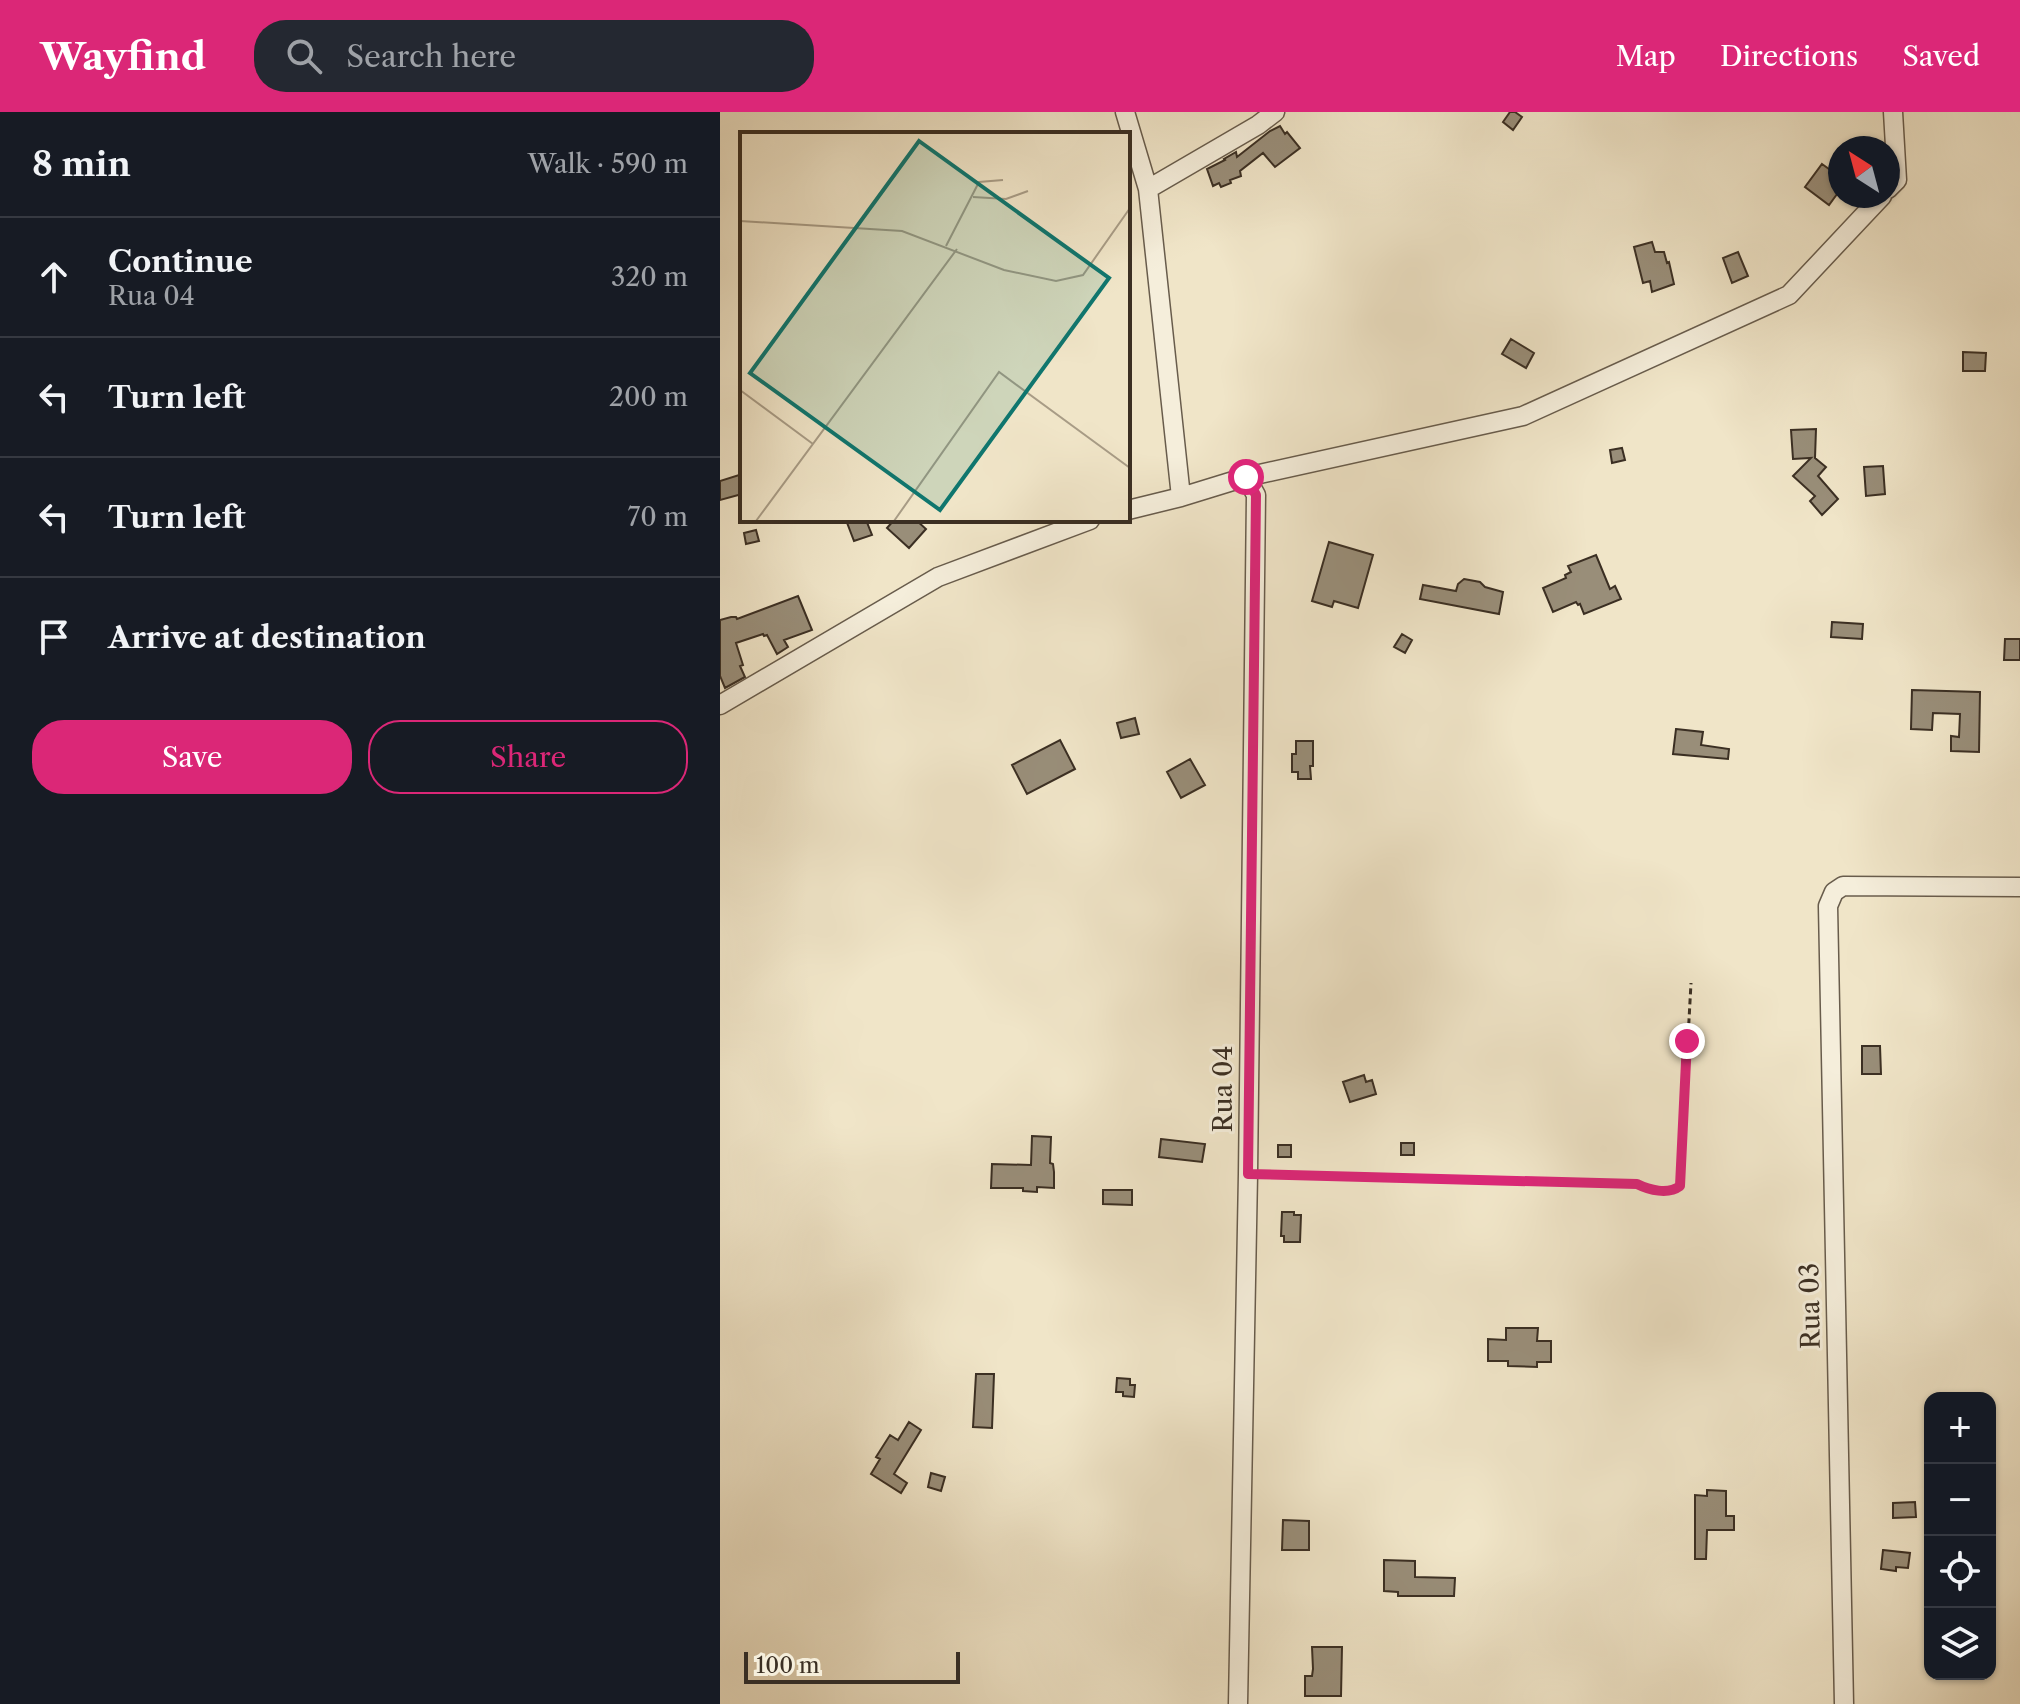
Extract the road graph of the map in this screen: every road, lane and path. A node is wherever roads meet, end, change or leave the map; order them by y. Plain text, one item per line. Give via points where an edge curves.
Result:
1 (1125, 112) edge
2 (1275, 112) edge
3 (1893, 112) edge
4 (1894, 136) edge
5 (1148, 189) junction
6 (1871, 208) edge
7 (1246, 477) junction
8 (1181, 497) junction
9 (1130, 510) edge
10 (1085, 522) edge
11 (720, 705) edge
12 (2020, 887) edge
13 (1691, 983) dead end
14 (1248, 1174) junction
15 (1238, 1704) edge
16 (1844, 1704) edge

1 - 5 street
2 - 5 street
3 - 4 street
5 - 8 street
6 - 7 street via 1789,295 1523,416
7 - 8 street
7 - 14 street, Rua 04 via 1256,495
8 - 9 street
10 - 11 street via 938,577
12 - 16 street, Rua 03 via 1843,886 1828,906
13 - 14 path via 1680,1186 1675,1190 1648,1190 1637,1184
14 - 15 street, Rua 04

